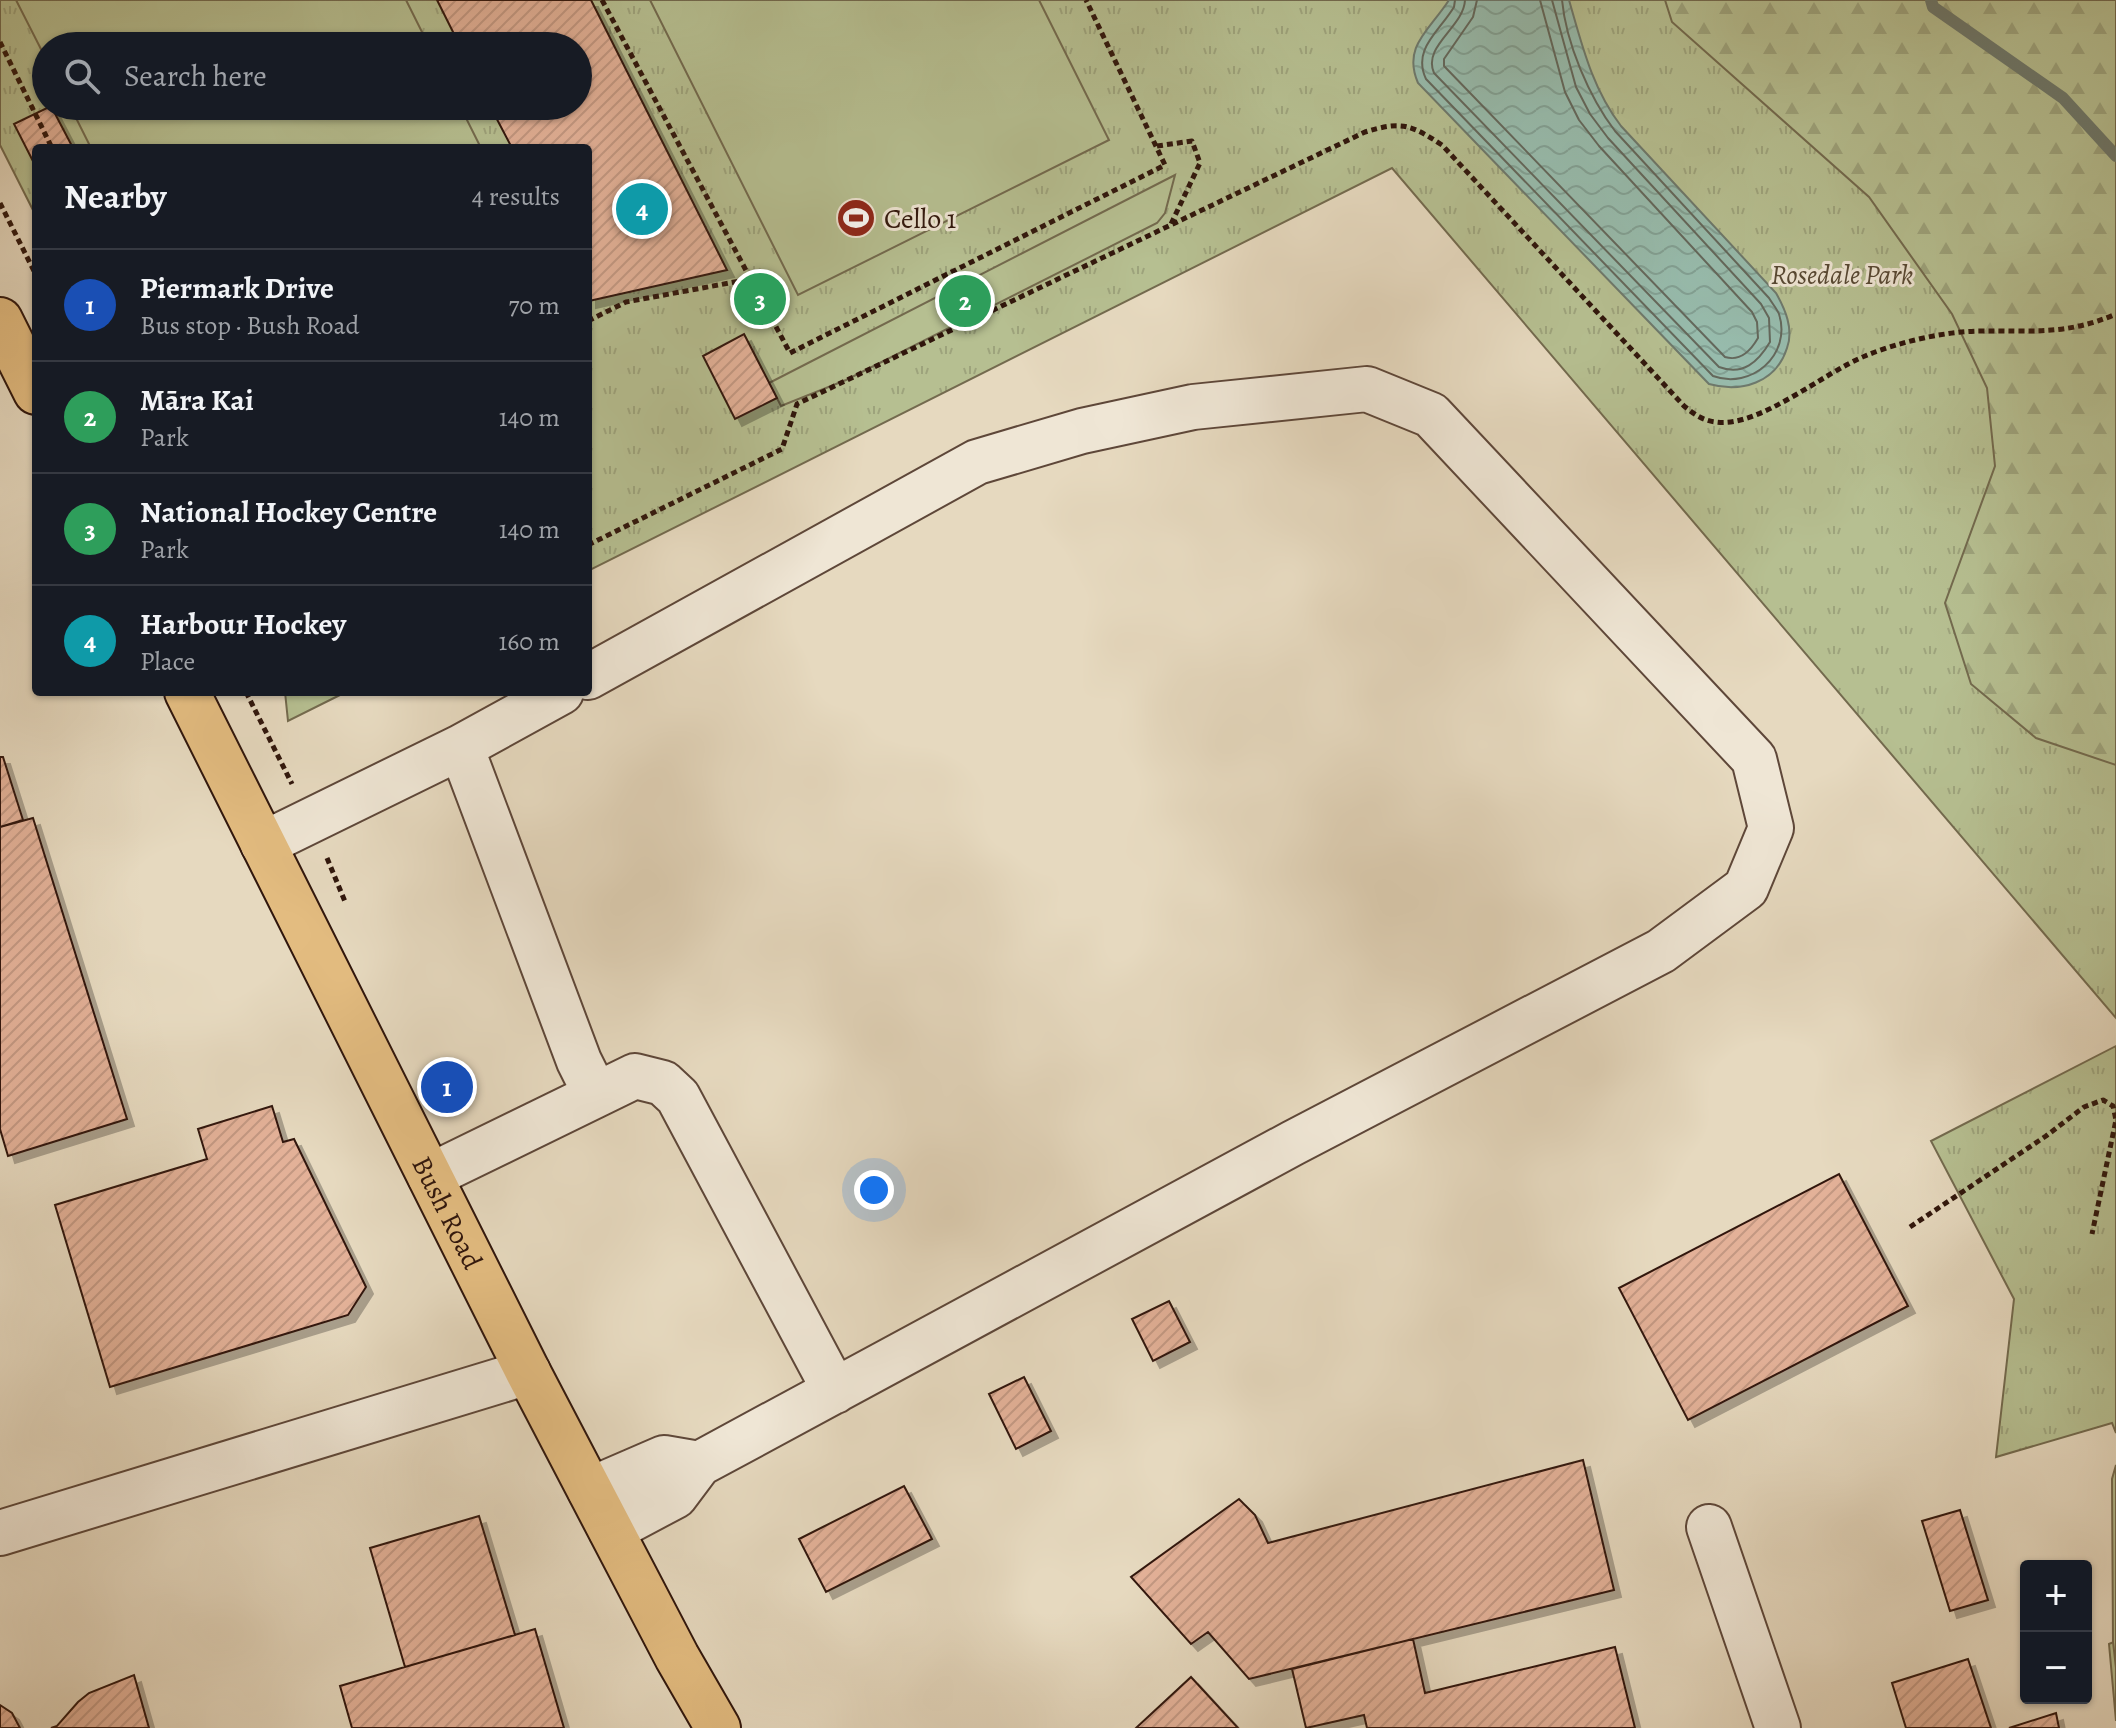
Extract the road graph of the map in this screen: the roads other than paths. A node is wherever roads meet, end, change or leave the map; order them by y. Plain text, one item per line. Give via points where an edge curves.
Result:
1 (0, 320) edge
2 (32, 384) edge
3 (592, 675) edge
4 (189, 696) edge
5 (554, 696) edge
6 (461, 747) junction
7 (263, 844) junction
8 (596, 1095) junction
9 (430, 1176) junction
10 (528, 1372) junction
11 (835, 1391) junction
12 (699, 1464) junction
13 (590, 1490) junction
14 (1709, 1527) dead end
15 (611, 1530) junction
16 (0, 1533) edge
17 (718, 1728) edge
18 (1778, 1728) edge

1 - 2 main road
3 - 11 street via 977,462 1082,431 1193,407 1367,389 1431,415 1754,759 1771,828 1746,888 1661,951
4 - 7 main road, Bush Road
5 - 6 street
6 - 7 street
6 - 8 street
7 - 9 main road, Bush Road
8 - 9 street
8 - 11 street via 635,1076 663,1083 678,1097
9 - 10 main road, Bush Road
10 - 13 main road, Bush Road
10 - 16 street
11 - 12 street
12 - 13 street via 664,1458
12 - 15 street via 675,1496
13 - 15 main road, Bush Road
14 - 18 street
15 - 17 main road, Bush Road

